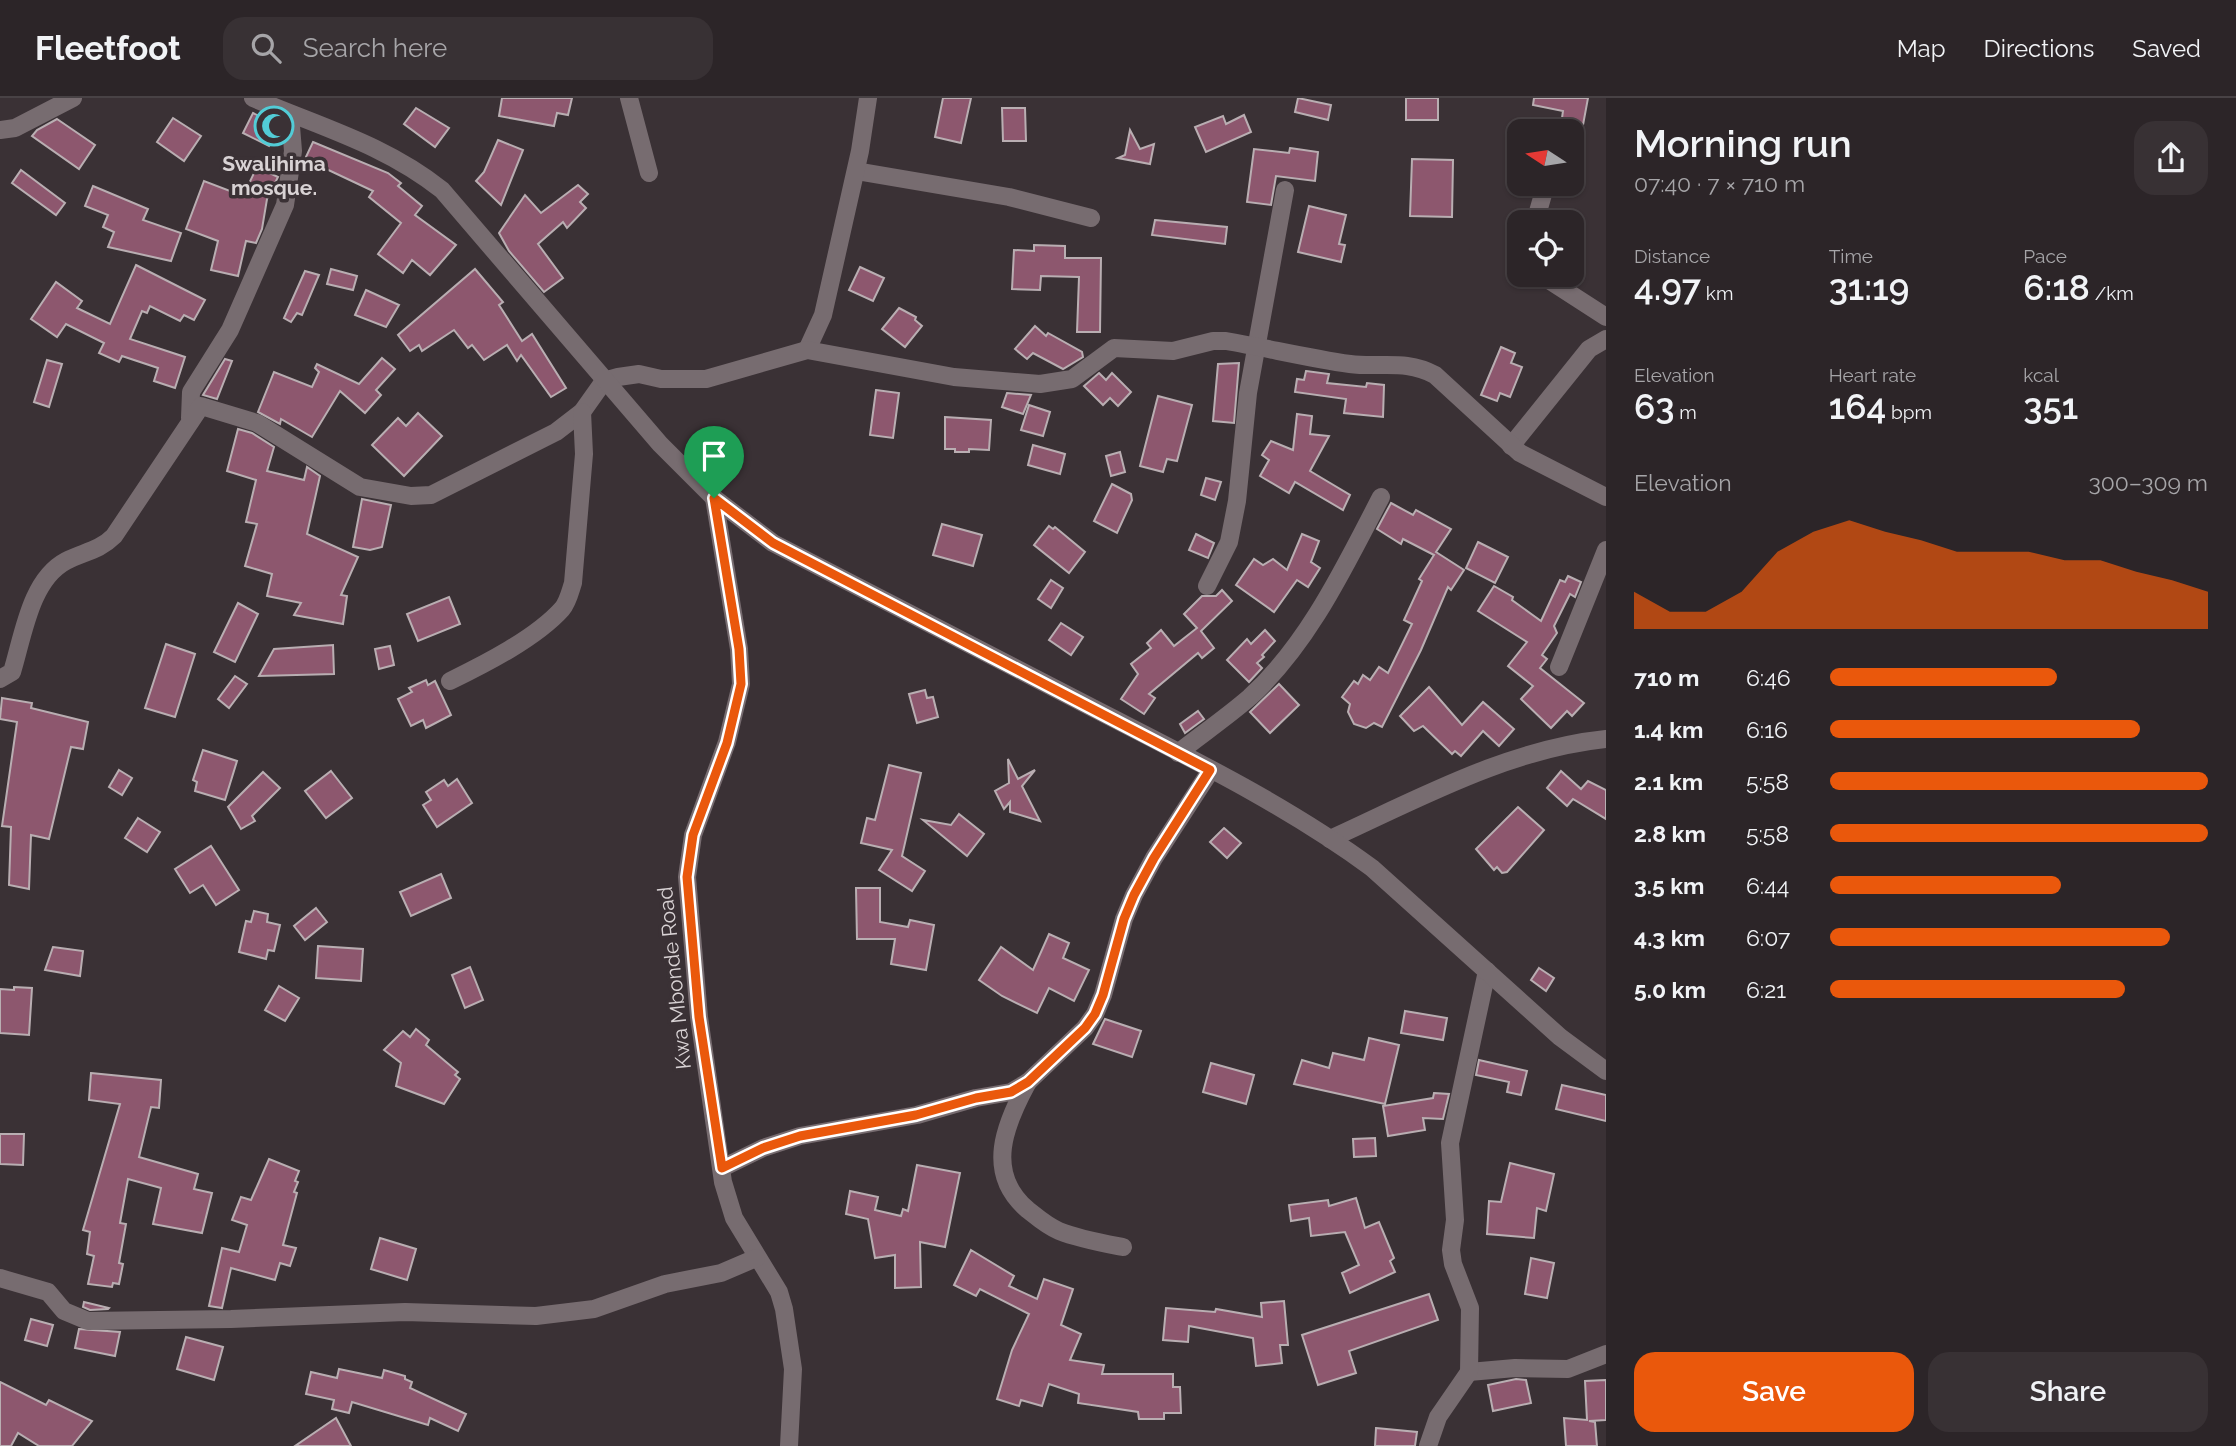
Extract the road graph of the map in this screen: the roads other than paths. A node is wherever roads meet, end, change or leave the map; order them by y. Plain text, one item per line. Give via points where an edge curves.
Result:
1 (73, 98) edge
2 (253, 98) edge
3 (629, 98) edge
4 (869, 98) edge
5 (289, 114) junction
6 (0, 130) edge
7 (856, 171) junction
8 (649, 173) dead end
9 (1285, 190) dead end
10 (1091, 218) dead end
11 (1560, 287) edge
12 (1606, 317) edge
13 (1606, 339) edge
14 (1256, 346) junction
15 (807, 350) junction
16 (604, 381) junction
17 (582, 412) junction
18 (190, 418) junction
19 (1511, 446) junction
20 (1381, 497) dead end
21 (1606, 497) edge
22 (714, 498) junction
23 (1606, 550) edge
24 (1207, 586) dead end
25 (1559, 667) dead end
26 (0, 679) edge
27 (450, 681) dead end
28 (1606, 739) edge
29 (1178, 753) junction
30 (1210, 770) junction
31 (1330, 839) junction
32 (1487, 971) junction
33 (1606, 1071) edge
34 (1028, 1082) junction
35 (722, 1168) junction
36 (1123, 1247) dead end
37 (756, 1258) junction
38 (0, 1278) edge
39 (1606, 1354) edge
40 (1469, 1373) junction
41 (791, 1443) edge
42 (1428, 1446) edge

1 - 6 street via 15,128
2 - 5 street
3 - 8 street
4 - 7 street
5 - 16 street via 379,148 442,190
5 - 18 street via 293,151 285,205 230,330 191,392
7 - 10 street via 1009,197
7 - 15 street via 823,315
9 - 14 street
11 - 12 street
13 - 19 street via 1589,349
14 - 15 street via 1213,341 1173,351 1114,348 1072,379 1040,384 954,377
14 - 19 street via 1354,365 1404,363 1422,368
14 - 24 street via 1237,501 1228,542
15 - 16 street via 705,379 639,374
16 - 17 street
16 - 22 street
17 - 18 street via 556,432 421,497 360,487 245,418 201,406
17 - 27 street via 582,487 568,597 562,609 527,637
18 - 26 street via 114,536 94,551 64,562 43,582 12,672
19 - 21 street
20 - 29 street via 1299,640 1249,697
22 - 29 street via 773,543
22 - 35 street, Kwa Mbonde Road via 741,684 727,743 693,835 687,877 699,1017
23 - 25 street
28 - 31 street via 1556,747 1464,778
29 - 30 street
30 - 31 street
30 - 34 street via 1134,895 1095,1014
31 - 32 street via 1372,868
32 - 33 street via 1560,1037
32 - 40 street via 1450,1143 1455,1220 1451,1250 1471,1308
34 - 35 street via 1011,1092 916,1115 800,1136
34 - 36 street via 1008,1118 1001,1154 1007,1185 1021,1204 1046,1224 1076,1237
35 - 37 street, Kwa Mbonde Road via 734,1218
37 - 38 street via 721,1273 665,1284 594,1309 536,1315 405,1312 88,1321 64,1311 48,1292
37 - 41 street, Kwa Mbonde Road via 785,1309 793,1369
39 - 40 street via 1568,1369 1515,1367
40 - 42 street via 1438,1418

